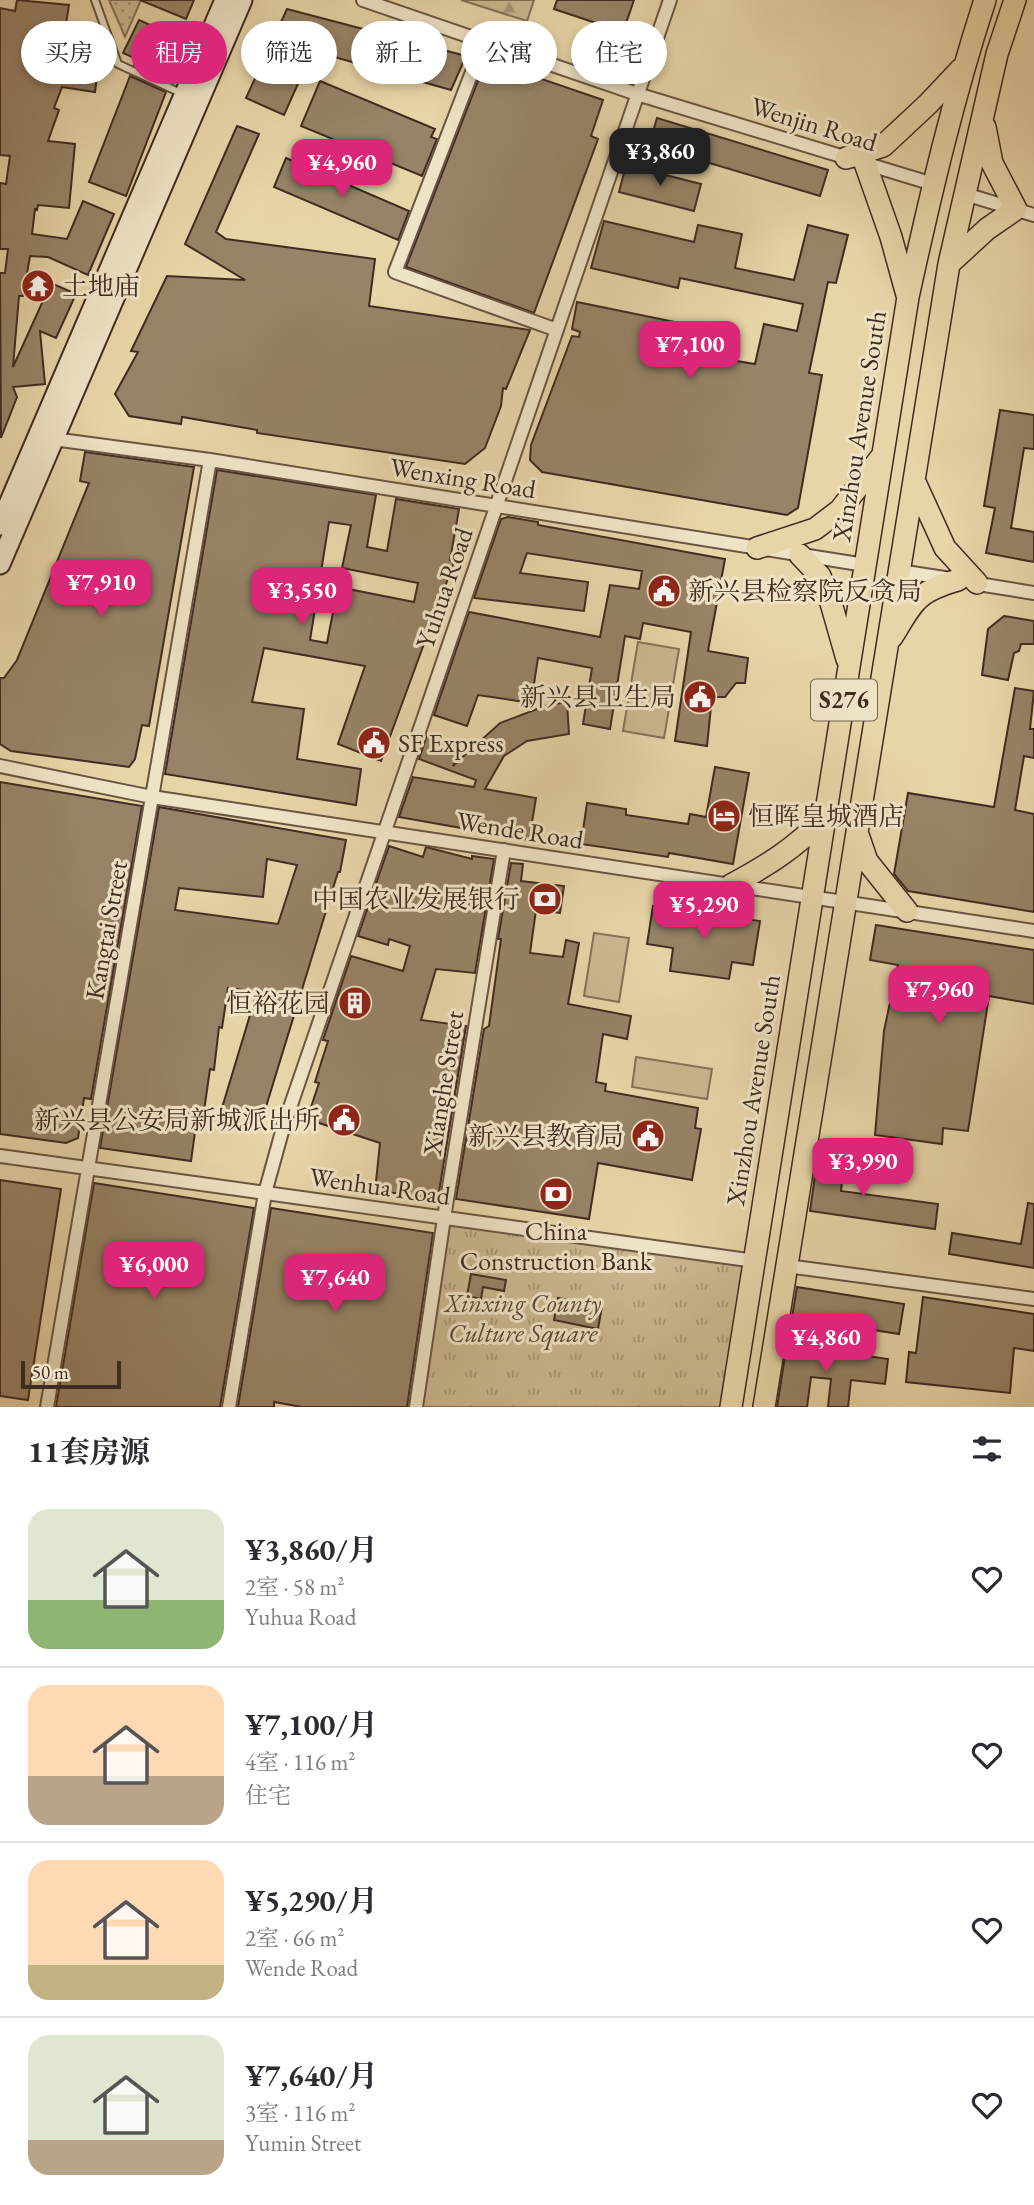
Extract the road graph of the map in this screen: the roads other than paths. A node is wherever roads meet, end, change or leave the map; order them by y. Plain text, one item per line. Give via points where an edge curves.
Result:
1 (95, 0) edge
2 (225, 0) edge
3 (242, 0) edge
4 (363, 0) edge
5 (670, 0) edge
6 (985, 0) edge
7 (1015, 0) edge
8 (461, 33) edge
9 (964, 64) junction
10 (557, 66) edge
11 (467, 84) edge
12 (185, 94) junction
13 (638, 94) junction
14 (983, 115) junction
15 (856, 160) junction
16 (933, 184) junction
17 (965, 194) junction
18 (1025, 212) edge
19 (949, 264) junction
20 (908, 297) junction
21 (557, 330) junction
22 (53, 439) junction
23 (883, 454) junction
24 (210, 460) junction
25 (914, 480) junction
26 (496, 506) junction
27 (0, 525) edge
28 (757, 548) junction
29 (800, 555) junction
30 (0, 564) edge
31 (865, 565) junction
32 (899, 571) junction
33 (968, 582) junction
34 (1034, 593) edge
35 (887, 645) junction
36 (849, 667) junction
37 (0, 766) edge
38 (152, 797) junction
39 (825, 818) junction
40 (384, 832) junction
41 (857, 833) junction
42 (504, 850) junction
43 (731, 885) junction
44 (813, 897) junction
45 (846, 902) junction
46 (907, 912) junction
47 (1034, 931) edge
48 (0, 1156) edge
49 (88, 1168) junction
50 (265, 1193) junction
51 (444, 1218) junction
52 (755, 1261) junction
53 (787, 1266) junction
54 (1034, 1300) edge
55 (47, 1407) edge
56 (229, 1407) edge
57 (416, 1407) edge
58 (731, 1407) edge
59 (764, 1407) edge

1 - 12 lane via 118,64
2 - 12 street
3 - 22 street
4 - 8 street, Wenjin Road
5 - 13 street, Yuhua Road
6 - 9 main road, Xinzhou Avenue South / S276
7 - 14 main road, S276
9 - 15 main road via 883,146
9 - 16 main road, Xinzhou Avenue South / S276
10 - 13 street, Wenjin Road
11 - 21 street via 395,272
12 - 27 street
13 - 15 street, Wenjin Road
13 - 21 street, Yuhua Road
14 - 17 main road, S276
14 - 18 main road via 992,163
15 - 16 street, Wenjin Road
15 - 20 main road via 891,237
16 - 20 main road, Xinzhou Avenue South / S276
17 - 18 street
17 - 19 main road, S276
18 - 19 main road via 987,229
19 - 25 main road, S276
20 - 23 main road, Xinzhou Avenue South / S276
21 - 26 street, Yuhua Road
22 - 24 street, Wenxing Road
22 - 30 street
23 - 28 main road via 840,510 815,530
23 - 31 main road, Xinzhou Avenue South / S276
24 - 26 street, Wenxing Road
24 - 38 street, Kangtai Street
25 - 32 main road, S276
25 - 33 main road via 945,548
26 - 28 street, Wenxing Road
26 - 40 street, Yuhua Road
28 - 29 street, Wenxing Road
29 - 31 street, Wenxing Road
29 - 36 main road via 820,576
31 - 36 main road, Xinzhou Avenue South / S276
32 - 33 street
32 - 35 main road, S276
33 - 34 street
33 - 35 main road via 934,587 920,596
35 - 41 main road, S276
36 - 39 main road, Xinzhou Avenue South / S276
37 - 38 street, Wende Road
38 - 40 street, Wende Road
38 - 49 street, Kangtai Street
39 - 43 main road via 772,864
39 - 44 main road, Xinzhou Avenue South / S276
40 - 42 street, Wende Road
40 - 50 street, Yuhua Road
41 - 45 main road, S276
41 - 46 main road via 867,861
42 - 43 street, Wende Road
42 - 51 street, Xianghe Street
43 - 44 street, Wende Road
44 - 45 street, Wende Road
44 - 52 main road, Xinzhou Avenue South / S276
45 - 46 street, Wende Road
45 - 53 main road, S276
46 - 47 street, Wende Road
48 - 49 street, Wenhua Road
49 - 50 street, Wenhua Road
49 - 55 street, Kangtai Street
50 - 51 street, Wenhua Road
50 - 56 street, Yuhua Road
51 - 52 street, Wenhua Road
51 - 57 street, Xianghe Street
52 - 58 main road, Xinzhou Avenue South / S276
53 - 54 street
53 - 59 main road, S276

